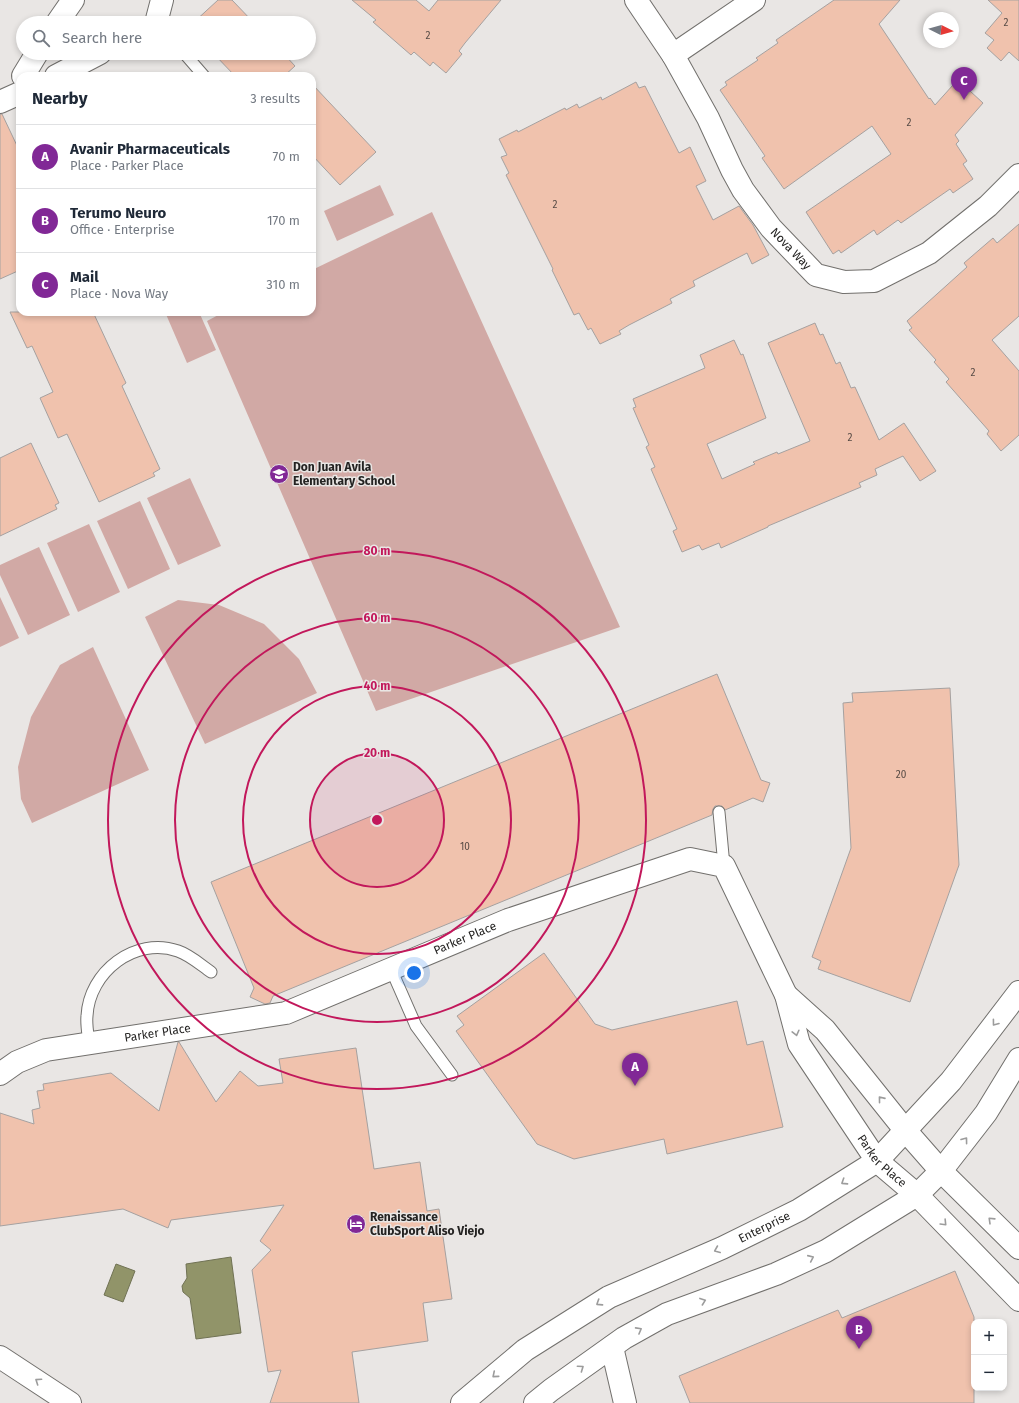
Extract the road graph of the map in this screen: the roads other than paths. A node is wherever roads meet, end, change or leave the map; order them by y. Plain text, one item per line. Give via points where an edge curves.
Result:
1 (73, 0) edge
2 (162, 0) edge
3 (636, 0) edge
4 (754, 0) edge
5 (62, 16) edge
6 (158, 16) edge
7 (673, 55) junction
8 (33, 60) edge
9 (87, 60) edge
10 (190, 60) edge
11 (25, 72) edge
12 (64, 72) edge
13 (201, 72) edge
14 (1019, 175) edge
15 (720, 812) dead end
16 (724, 866) junction
17 (391, 969) junction
18 (211, 972) dead end
19 (1019, 992) edge
20 (786, 995) junction
21 (89, 1043) junction
22 (1019, 1059) edge
23 (0, 1074) edge
24 (452, 1075) dead end
25 (905, 1130) junction
26 (876, 1161) junction
27 (941, 1171) junction
28 (917, 1194) junction
29 (1019, 1248) edge
30 (1019, 1300) edge
31 (612, 1347) junction
32 (0, 1357) edge
33 (70, 1403) edge
34 (462, 1403) edge
35 (535, 1403) edge
36 (626, 1403) edge

1 - 5 street
2 - 6 street
3 - 7 street, Nova Way
4 - 7 street
7 - 14 street, Nova Way via 708,118 743,190 771,228 816,275 844,282 874,281 929,253 988,206
8 - 11 street
9 - 12 street
10 - 13 lane
15 - 16 lane
16 - 17 street, Parker Place via 690,859 508,920
16 - 20 street, Parker Place
17 - 21 street, Parker Place via 286,1013
17 - 24 lane via 416,1026
18 - 21 lane via 178,951 162,947 146,948 126,955 108,968 98,981 87,1016
19 -> 25 street, Enterprise via 951,1081
25 -> 20 street, Parker Place via 825,1030
20 -> 26 street, Parker Place via 799,1044
21 - 23 street, Parker Place via 46,1050 17,1062
27 -> 22 street via 986,1112
25 - 26 street, Enterprise
25 - 27 street, Parker Place
26 - 28 street, Parker Place
26 -> 34 street, Enterprise via 799,1210 722,1248 609,1297 524,1350
27 - 28 street
29 -> 27 street, Parker Place
28 -> 30 street, Parker Place
31 -> 28 street via 667,1314 776,1274 826,1251
35 -> 31 street
31 - 36 street
33 -> 32 street

